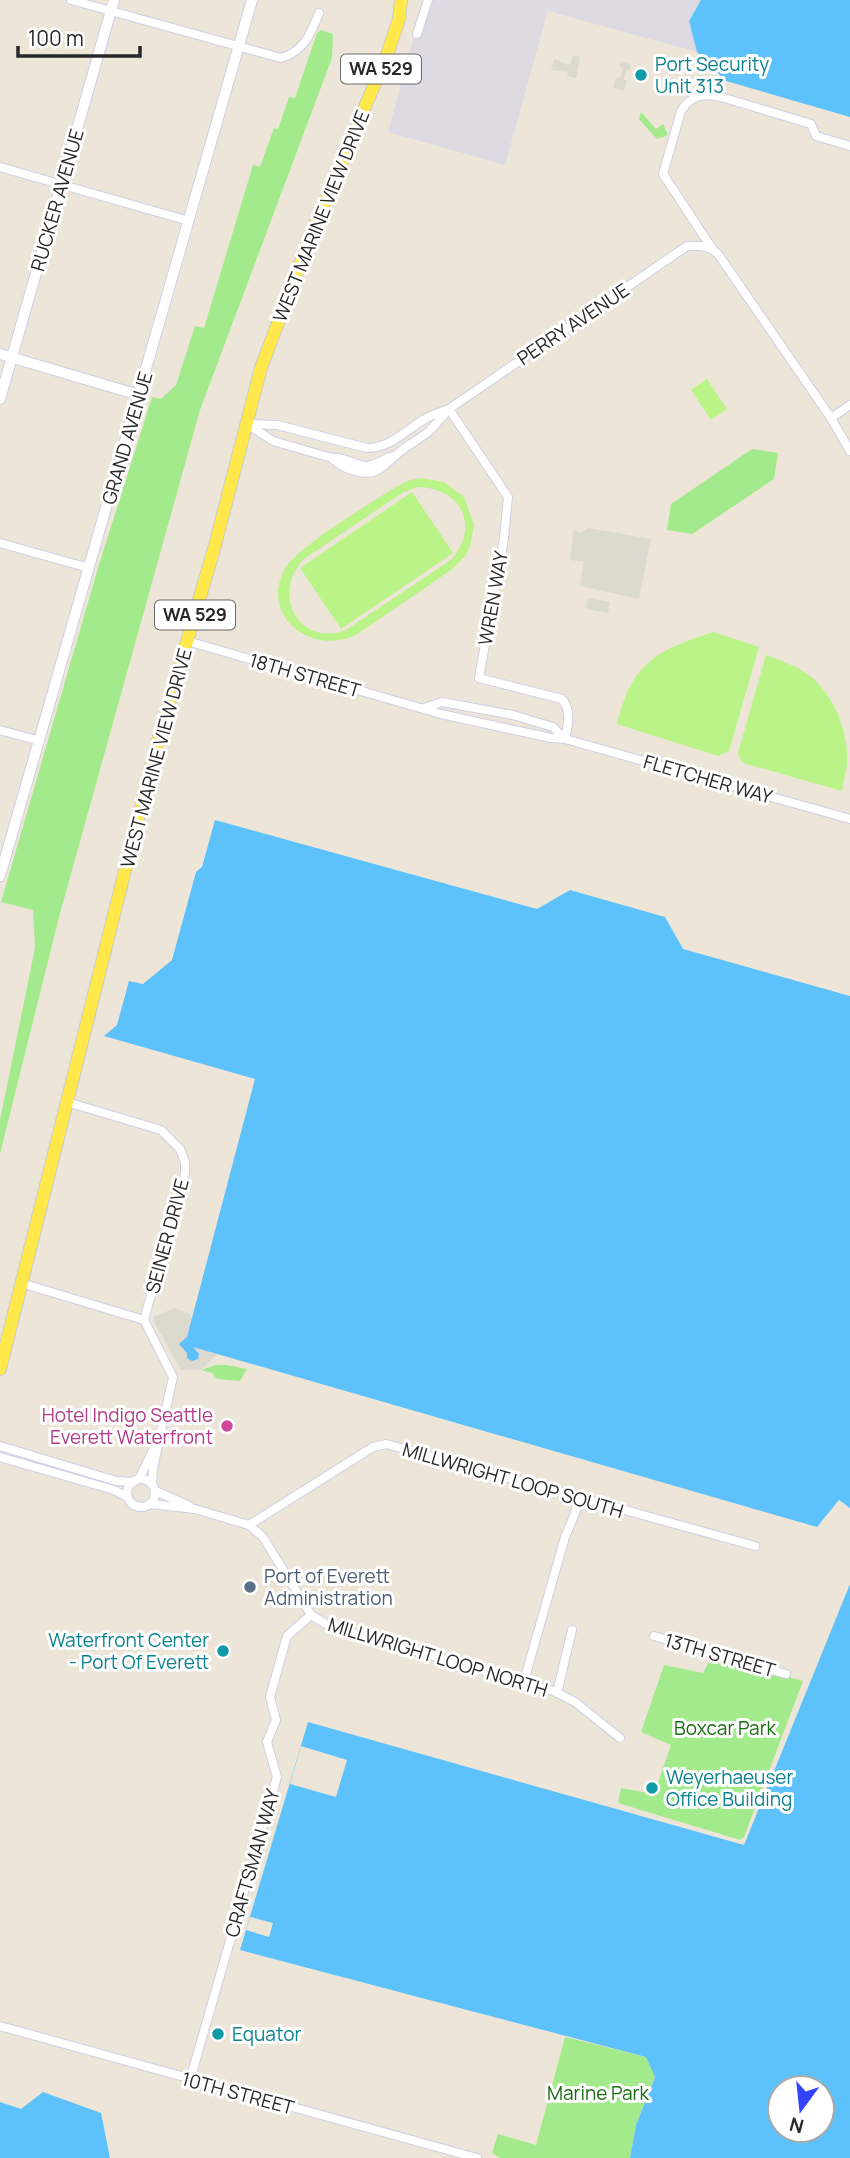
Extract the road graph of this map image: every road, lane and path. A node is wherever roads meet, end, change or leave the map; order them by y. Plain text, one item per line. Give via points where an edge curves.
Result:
1 (71, 0) edge
2 (252, 0) edge
3 (401, 0) edge
4 (428, 0) edge
5 (113, 6) edge
6 (319, 13) dead end
7 (417, 34) dead end
8 (239, 47) junction
9 (850, 146) edge
10 (0, 167) edge
11 (61, 186) junction
12 (189, 221) junction
13 (713, 250) junction
14 (0, 354) edge
15 (12, 358) junction
16 (139, 395) junction
17 (0, 400) edge
18 (850, 405) edge
19 (449, 409) junction
20 (831, 418) junction
21 (247, 424) junction
22 (850, 451) edge
23 (0, 543) edge
24 (89, 568) junction
25 (187, 641) junction
26 (424, 708) junction
27 (0, 730) edge
28 (565, 739) junction
29 (40, 741) junction
30 (850, 819) edge
31 (0, 876) edge
32 (67, 1102) junction
33 (22, 1283) junction
34 (144, 1320) junction
35 (0, 1369) edge
36 (159, 1441) junction
37 (0, 1446) edge
38 (0, 1457) edge
39 (136, 1480) junction
40 (154, 1487) junction
41 (127, 1497) junction
42 (579, 1499) junction
43 (151, 1504) junction
44 (195, 1509) junction
45 (249, 1525) junction
46 (755, 1546) dead end
47 (311, 1615) junction
48 (572, 1630) dead end
49 (654, 1636) dead end
50 (786, 1674) dead end
51 (524, 1681) junction
52 (557, 1693) junction
53 (620, 1738) dead end
54 (0, 2026) edge
55 (190, 2080) junction
56 (477, 2158) edge

1 - 5 street
2 - 8 street, GRAND AVENUE
3 - 21 main road, WEST MARINE VIEW DRIVE / WA 529 via 391,46 269,347
4 - 7 street
5 - 8 street
5 - 11 street, RUCKER AVENUE
6 - 8 street via 304,45 288,56 270,57
8 - 12 street, GRAND AVENUE
9 - 13 street via 816,136 811,124 721,97 695,96 681,111 663,174
10 - 11 street
11 - 12 street
11 - 15 street, RUCKER AVENUE
12 - 16 street, GRAND AVENUE
13 - 19 street, PERRY AVENUE via 687,246
13 - 20 street
14 - 15 street
15 - 16 street
15 - 17 street, RUCKER AVENUE
16 - 24 street, GRAND AVENUE
18 - 20 street
19 - 21 street via 376,448 277,425
19 - 21 street via 384,467 364,473 332,458 273,441
19 - 28 street, WREN WAY via 508,497 479,678 562,699 569,718
20 - 22 street
21 - 25 main road, WEST MARINE VIEW DRIVE / WA 529
23 - 24 street
24 - 29 street, GRAND AVENUE
25 - 26 street, 18TH STREET
25 - 32 main road, WEST MARINE VIEW DRIVE / WA 529
26 - 28 street, 18TH STREET
26 - 28 street, 18TH STREET via 442,702 513,715 553,727
27 - 29 street
28 - 30 street, FLETCHER WAY
29 - 31 street, GRAND AVENUE
32 - 33 main road, WEST MARINE VIEW DRIVE / WA 529
32 - 34 street, SEINER DRIVE via 162,1130 180,1149 185,1162
33 - 34 street
33 - 35 main road, WEST MARINE VIEW DRIVE / WA 529
34 - 36 street, SEINER DRIVE via 173,1377
36 - 39 street, SEINER DRIVE
36 - 40 street, SEINER DRIVE
37 - 39 street via 116,1481
38 - 41 street
39 - 40 street
39 - 41 street
40 - 43 street
40 - 44 street
41 - 43 street via 137,1507
42 - 45 street, MILLWRIGHT LOOP SOUTH via 386,1444 373,1447
42 - 46 street, MILLWRIGHT LOOP SOUTH
42 - 51 street
43 - 44 street
44 - 45 street
45 - 47 street, MILLWRIGHT LOOP NORTH via 263,1537
47 - 51 street, MILLWRIGHT LOOP NORTH via 329,1626
47 - 55 street, CRAFTSMAN WAY via 288,1636 280,1658 270,1697 276,1720 267,1742 277,1777
48 - 52 street
49 - 50 street, 13TH STREET
51 - 52 street, MILLWRIGHT LOOP NORTH
52 - 53 street, MILLWRIGHT LOOP NORTH
54 - 55 street, 10TH STREET
55 - 56 street, 10TH STREET

